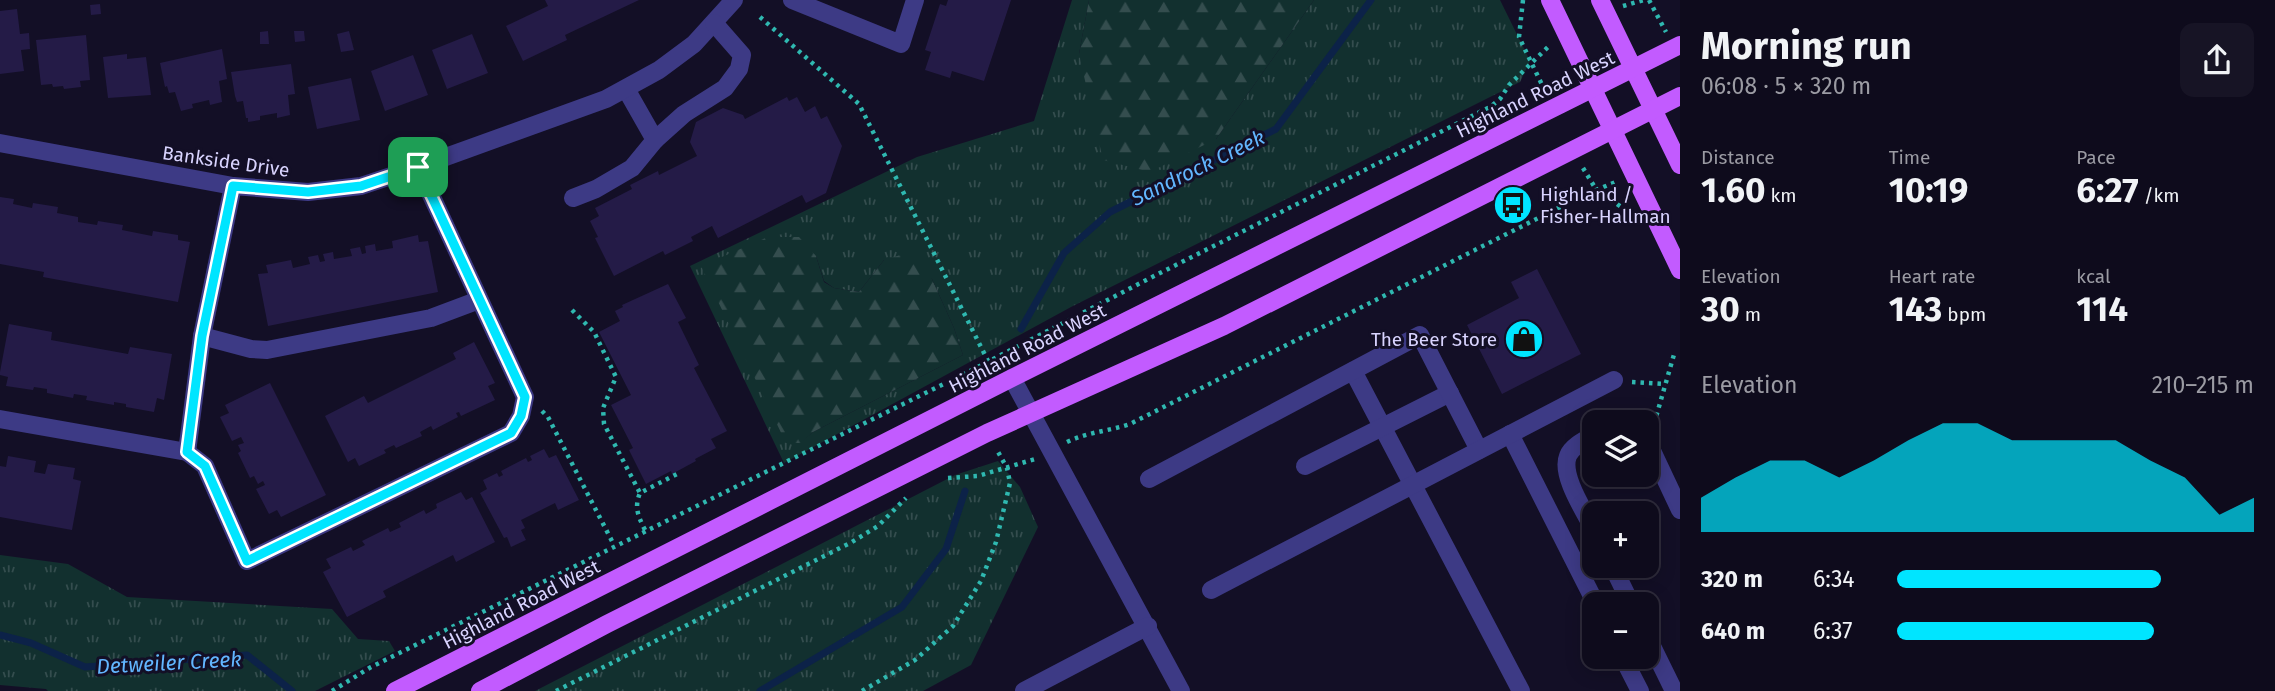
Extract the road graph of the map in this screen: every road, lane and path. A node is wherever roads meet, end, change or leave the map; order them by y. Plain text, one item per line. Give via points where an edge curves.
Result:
1 (734, 0) edge
2 (792, 0) edge
3 (915, 0) edge
4 (1523, 0) edge
5 (1550, 0) edge
6 (1600, 0) edge
7 (1643, 0) edge
8 (1650, 0) edge
9 (1622, 6) dead end
10 (760, 18) dead end
11 (1661, 22) dead end
12 (714, 23) junction
13 (1555, 40) dead end
14 (1680, 45) edge
15 (1532, 64) junction
16 (1633, 69) junction
17 (626, 89) junction
18 (1592, 89) junction
19 (1546, 92) dead end
20 (1680, 96) edge
21 (1653, 110) junction
22 (1612, 130) junction
23 (655, 140) junction
24 (0, 144) edge
25 (1581, 165) dead end
26 (1680, 165) edge
27 (418, 167) junction
28 (1620, 180) dead end
29 (233, 186) junction
30 (1597, 191) junction
31 (573, 198) dead end
32 (1680, 270) edge
33 (479, 300) junction
34 (572, 310) dead end
35 (202, 336) junction
36 (1675, 351) dead end
37 (988, 361) junction
38 (1353, 371) junction
39 (1012, 378) junction
40 (1614, 380) joint
41 (1666, 384) junction
42 (1450, 393) junction
43 (525, 397) junction
44 (1658, 410) edge
45 (1031, 414) junction
46 (0, 419) edge
47 (1383, 427) junction
48 (1510, 434) junction
49 (1072, 440) dead end
50 (1582, 441) edge
51 (995, 447) dead end
52 (1479, 450) junction
53 (187, 452) junction
54 (1032, 461) dead end
55 (1659, 465) edge
56 (1305, 466) dead end
57 (1007, 468) junction
58 (678, 473) dead end
59 (943, 479) dead end
60 (1149, 479) dead end
61 (1413, 485) junction
62 (640, 493) junction
63 (910, 494) dead end
64 (1582, 506) edge
65 (1680, 510) edge
66 (645, 530) junction
67 (614, 545) junction
68 (1211, 590) dead end
69 (1589, 592) edge
70 (1148, 626) junction
71 (1659, 660) edge
72 (1629, 669) edge
73 (332, 691) edge
74 (395, 691) edge
75 (480, 691) edge
76 (556, 691) edge
77 (862, 691) edge
78 (1024, 691) edge
79 (1181, 691) edge
80 (1521, 691) edge
81 (1640, 691) edge
82 (1674, 691) edge

1 - 12 street, Bankside Drive
2 - 3 street via 901,44
4 - 15 path via 1519,37
5 - 18 main road
6 - 16 main road
7 - 9 path
8 - 11 path
10 - 37 path via 859,104
12 - 17 street, Bankside Drive via 685,51
12 - 23 street via 742,55 739,69 725,88 684,114
13 - 15 path
14 - 16 main road, Highland Road West
15 - 19 path
15 - 37 path via 1490,107
16 - 18 main road, Highland Road West
16 - 21 main road
17 - 23 street
17 - 27 street, Bankside Drive
18 - 22 main road
18 - 39 main road, Highland Road West
20 - 21 main road
21 - 22 main road
21 - 26 main road
22 - 32 main road
22 - 45 main road via 1224,326
23 - 31 street via 632,168
24 - 29 street, Bankside Drive
25 - 30 path
27 - 29 street, Bankside Drive via 361,186 308,192
27 - 33 street
28 - 30 path
29 - 35 street
30 - 49 path via 1130,424
33 - 35 street via 432,318 267,350
33 - 43 street
34 - 62 path via 594,332 616,377 603,408 604,424
35 - 53 street
36 - 41 path
37 - 66 path
38 - 42 street via 1420,335
38 - 47 street
38 - 60 street
39 - 45 street
39 - 74 main road, Highland Road West
40 - 41 path
40 - 48 street
41 - 44 path
42 - 47 street
42 - 52 street
43 - 53 street via 511,433 247,561 205,466
43 - 67 path via 548,416
45 - 70 street
45 - 75 main road
46 - 53 street
47 - 56 street
47 - 61 street
48 - 52 street
48 - 69 street
50 - 64 street via 1568,455 1566,473
51 - 57 path
52 - 61 street
54 - 57 path
55 - 65 street
57 - 59 path
57 - 77 path via 1010,483 996,542 981,581 953,626 915,660
58 - 62 path
61 - 68 street
61 - 80 street
62 - 66 path via 636,503
63 - 76 path via 878,526 852,542
66 - 67 path
67 - 73 path via 370,667
70 - 78 street
70 - 79 street
71 - 82 street
72 - 81 street

